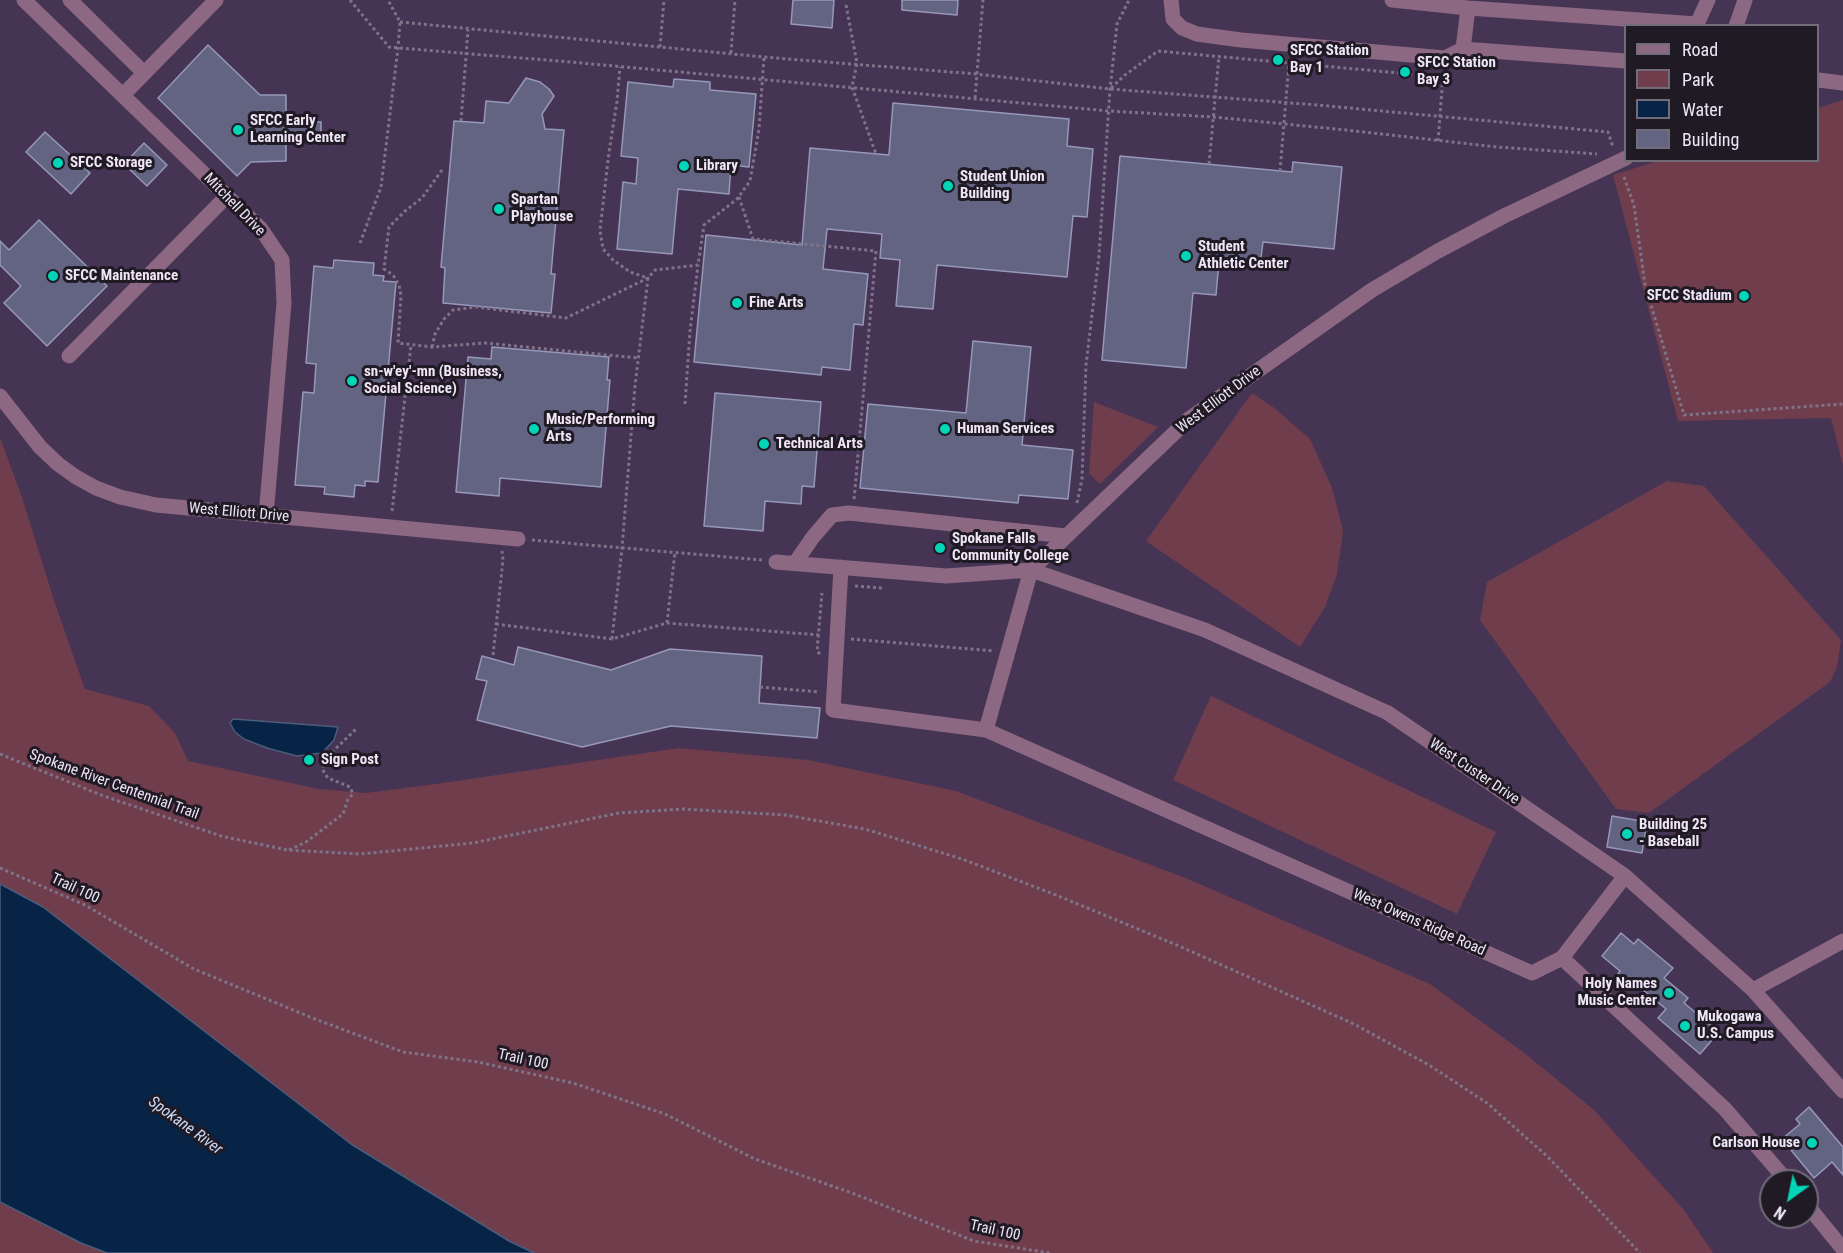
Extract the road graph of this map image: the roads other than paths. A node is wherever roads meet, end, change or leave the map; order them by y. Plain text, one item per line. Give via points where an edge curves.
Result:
1 (24, 0) edge
2 (70, 0) edge
3 (216, 0) edge
4 (1171, 0) edge
5 (1392, 0) edge
6 (1708, 0) edge
7 (1745, 0) edge
8 (1468, 8) junction
9 (1737, 24) edge
10 (1463, 49) junction
11 (1624, 61) edge
12 (144, 73) junction
13 (1819, 80) edge
14 (1843, 83) edge
15 (123, 96) junction
16 (1621, 160) edge
17 (227, 196) junction
18 (69, 356) dead end
19 (0, 396) edge
20 (266, 516) junction
21 (1068, 534) junction
22 (518, 539) road end
23 (776, 562) road end
24 (795, 563) junction
25 (841, 567) junction
26 (1031, 570) junction
27 (986, 730) junction
28 (1625, 876) junction
29 (1843, 941) edge
30 (1562, 958) junction
31 (1753, 990) junction
32 (1843, 1092) edge
33 (1777, 1169) edge
34 (1819, 1220) edge
35 (1843, 1249) edge

1 - 15 street, Mitchell Drive
2 - 12 street
3 - 12 street
4 - 10 street via 1173,19 1197,34 1445,58
5 - 8 street
6 - 8 street via 1697,24
7 - 9 street
8 - 10 street
10 - 11 street
12 - 15 street
13 - 14 street
15 - 17 street, Mitchell Drive
16 - 21 street, West Elliott Drive via 1504,216 1372,290 1189,420
17 - 18 street
17 - 20 street, Mitchell Drive via 261,229 282,260 284,303
19 - 20 street, West Elliott Drive via 40,447 58,464 96,488 156,505
20 - 22 street, West Elliott Drive
21 - 24 street via 849,513 832,515
21 - 26 street, West Elliott Drive
23 - 24 street
24 - 25 street
25 - 26 street via 946,576
25 - 27 street via 833,710
26 - 27 street
26 - 28 street, West Custer Drive via 1205,630 1388,713
27 - 30 street, West Owens Ridge Road via 1532,973
28 - 30 street
28 - 31 street, West Custer Drive
29 - 31 street
30 - 33 street via 1725,1109
31 - 32 street, West Custer Drive
34 - 35 street

